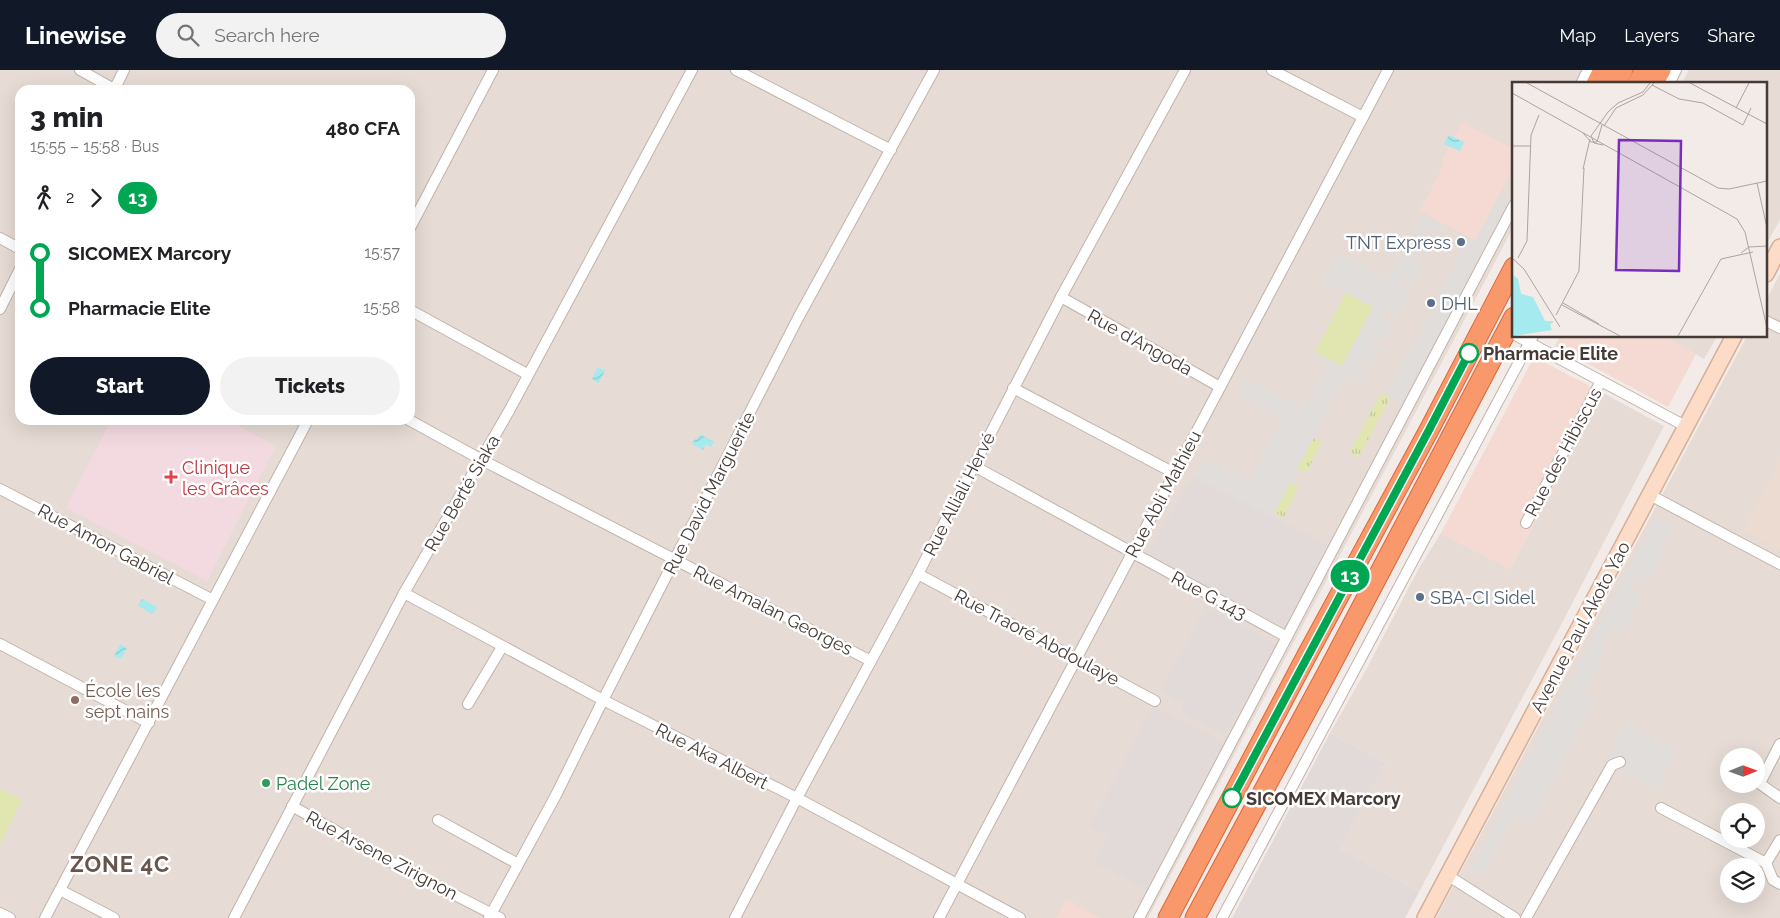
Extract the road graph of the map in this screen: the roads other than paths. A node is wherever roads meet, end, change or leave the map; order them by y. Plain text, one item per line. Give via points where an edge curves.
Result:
1 (80, 70) edge
2 (124, 70) edge
3 (692, 70) edge
4 (736, 70) edge
5 (934, 70) edge
6 (1185, 70) edge
7 (1272, 70) edge
8 (1388, 70) edge
9 (1588, 70) edge
10 (1603, 70) edge
11 (1623, 70) edge
12 (1645, 70) edge
13 (1660, 70) edge
14 (1676, 70) edge
15 (490, 71) edge
16 (1582, 82) edge
17 (1597, 82) edge
18 (1616, 82) edge
19 (1639, 82) edge
20 (1654, 82) edge
21 (1670, 82) edge
22 (107, 85) edge
23 (116, 85) edge
24 (1363, 117) junction
25 (891, 150) junction
26 (1512, 210) edge
27 (415, 218) edge
28 (0, 238) edge
29 (15, 246) edge
30 (1780, 248) edge
31 (1768, 270) edge
32 (15, 279) edge
33 (1512, 279) edge
34 (1061, 297) junction
35 (0, 309) edge
36 (415, 313) edge
37 (1768, 322) edge
38 (1504, 327) edge
39 (1780, 328) edge
40 (1733, 338) edge
41 (1531, 340) edge
42 (527, 374) junction
43 (1601, 381) junction
44 (1220, 387) junction
45 (1013, 388) junction
46 (415, 423) edge
47 (305, 425) edge
48 (1687, 427) junction
49 (482, 460) junction
50 (974, 466) junction
51 (1174, 473) junction
52 (0, 488) edge
53 (1650, 496) junction
54 (1526, 523) dead end
55 (1132, 553) junction
56 (675, 559) junction
57 (1780, 564) edge
58 (918, 574) junction
59 (404, 594) junction
60 (213, 600) junction
61 (1287, 638) junction
62 (0, 644) edge
63 (502, 647) junction
64 (1077, 659) junction
65 (871, 661) junction
66 (602, 700) junction
67 (1155, 701) dead end
68 (468, 704) dead end
69 (149, 723) junction
70 (1780, 744) edge
71 (1620, 762) dead end
72 (1765, 770) edge
73 (1765, 787) edge
74 (797, 798) junction
75 (1780, 798) edge
76 (292, 806) junction
77 (1661, 808) dead end
78 (438, 820) dead end
79 (1780, 840) edge
80 (1766, 863) junction
81 (518, 864) junction
82 (1447, 875) junction
83 (957, 883) junction
84 (1780, 884) edge
85 (60, 890) junction
86 (0, 913) edge
87 (493, 916) edge
88 (10, 918) edge
89 (45, 918) edge
90 (114, 918) edge
91 (234, 918) edge
92 (735, 918) edge
93 (939, 918) edge
94 (1020, 918) edge
95 (1139, 918) edge
96 (1168, 918) edge
97 (1195, 918) edge
98 (1222, 918) edge
99 (1424, 918) edge
100 (1515, 918) edge
101 (1526, 918) edge

1 - 22 street
2 - 23 street
3 - 42 street, Rue Berté Siaka
4 - 25 street
5 - 25 street, Rue David Marguerite
6 - 34 street, Rue Alliali Hervé
7 - 24 street
8 - 24 street, Rue Abli Mathieu
9 - 16 street
10 - 17 highway
11 - 18 highway
12 - 19 highway
13 - 20 highway
14 - 21 street
15 - 27 street
24 - 44 street, Rue Abli Mathieu
25 - 56 street, Rue David Marguerite via 798,318
26 - 61 street
28 - 29 street
30 - 31 street
32 - 35 street
33 - 38 highway
34 - 44 street, Rue d'Angoda
34 - 45 street, Rue Alliali Hervé
36 - 42 street
37 - 39 street
38 - 96 highway via 1429,430
38 - 97 highway via 1328,671
40 - 48 street, Avenue Paul Akoto Yao
41 - 43 street
41 - 98 street
42 - 49 street, Rue Berté Siaka
43 - 48 street
43 - 54 street, Rue des Hibiscus
44 - 51 street, Rue Abli Mathieu
45 - 50 street, Rue Alliali Hervé
45 - 51 street
46 - 49 street, Rue Amalan Georges
47 - 60 street
48 - 53 street, Avenue Paul Akoto Yao
49 - 56 street, Rue Amalan Georges
49 - 59 street, Rue Berté Siaka
50 - 55 street, Rue G 143
50 - 58 street, Rue Alliali Hervé
51 - 55 street, Rue Abli Mathieu
52 - 60 street, Rue Amon Gabriel
53 - 57 street
53 - 82 street, Avenue Paul Akoto Yao
55 - 61 street, Rue G 143
55 - 64 street, Rue Abli Mathieu
56 - 65 street, Rue Amalan Georges
56 - 66 street, Rue David Marguerite
58 - 64 street, Rue Traoré Abdoulaye
58 - 65 street, Rue Alliali Hervé
59 - 63 street, Rue Aka Albert
59 - 76 street, Rue Berté Siaka
60 - 69 street
61 - 95 street
62 - 69 street
63 - 66 street, Rue Aka Albert
63 - 68 street
64 - 67 street, Rue Traoré Abdoulaye
64 - 83 street, Rue Abli Mathieu
65 - 74 street, Rue Alliali Hervé
66 - 74 street, Rue Aka Albert
66 - 81 street, Rue David Marguerite
69 - 85 street
70 - 72 street
71 - 101 street via 1612,765
73 - 75 street
74 - 83 street, Rue Aka Albert
74 - 92 street, Rue Alliali Hervé
76 - 87 street, Rue Arsene Zirignon
76 - 91 street, Rue Berté Siaka
77 - 80 street
78 - 81 street
79 - 80 street
80 - 84 street via 1773,880
81 - 87 street, Rue David Marguerite
82 - 99 street, Avenue Paul Akoto Yao
82 - 100 street
83 - 93 street, Rue Abli Mathieu
83 - 94 street, Rue Aka Albert
85 - 89 street
85 - 90 street
86 - 88 street

